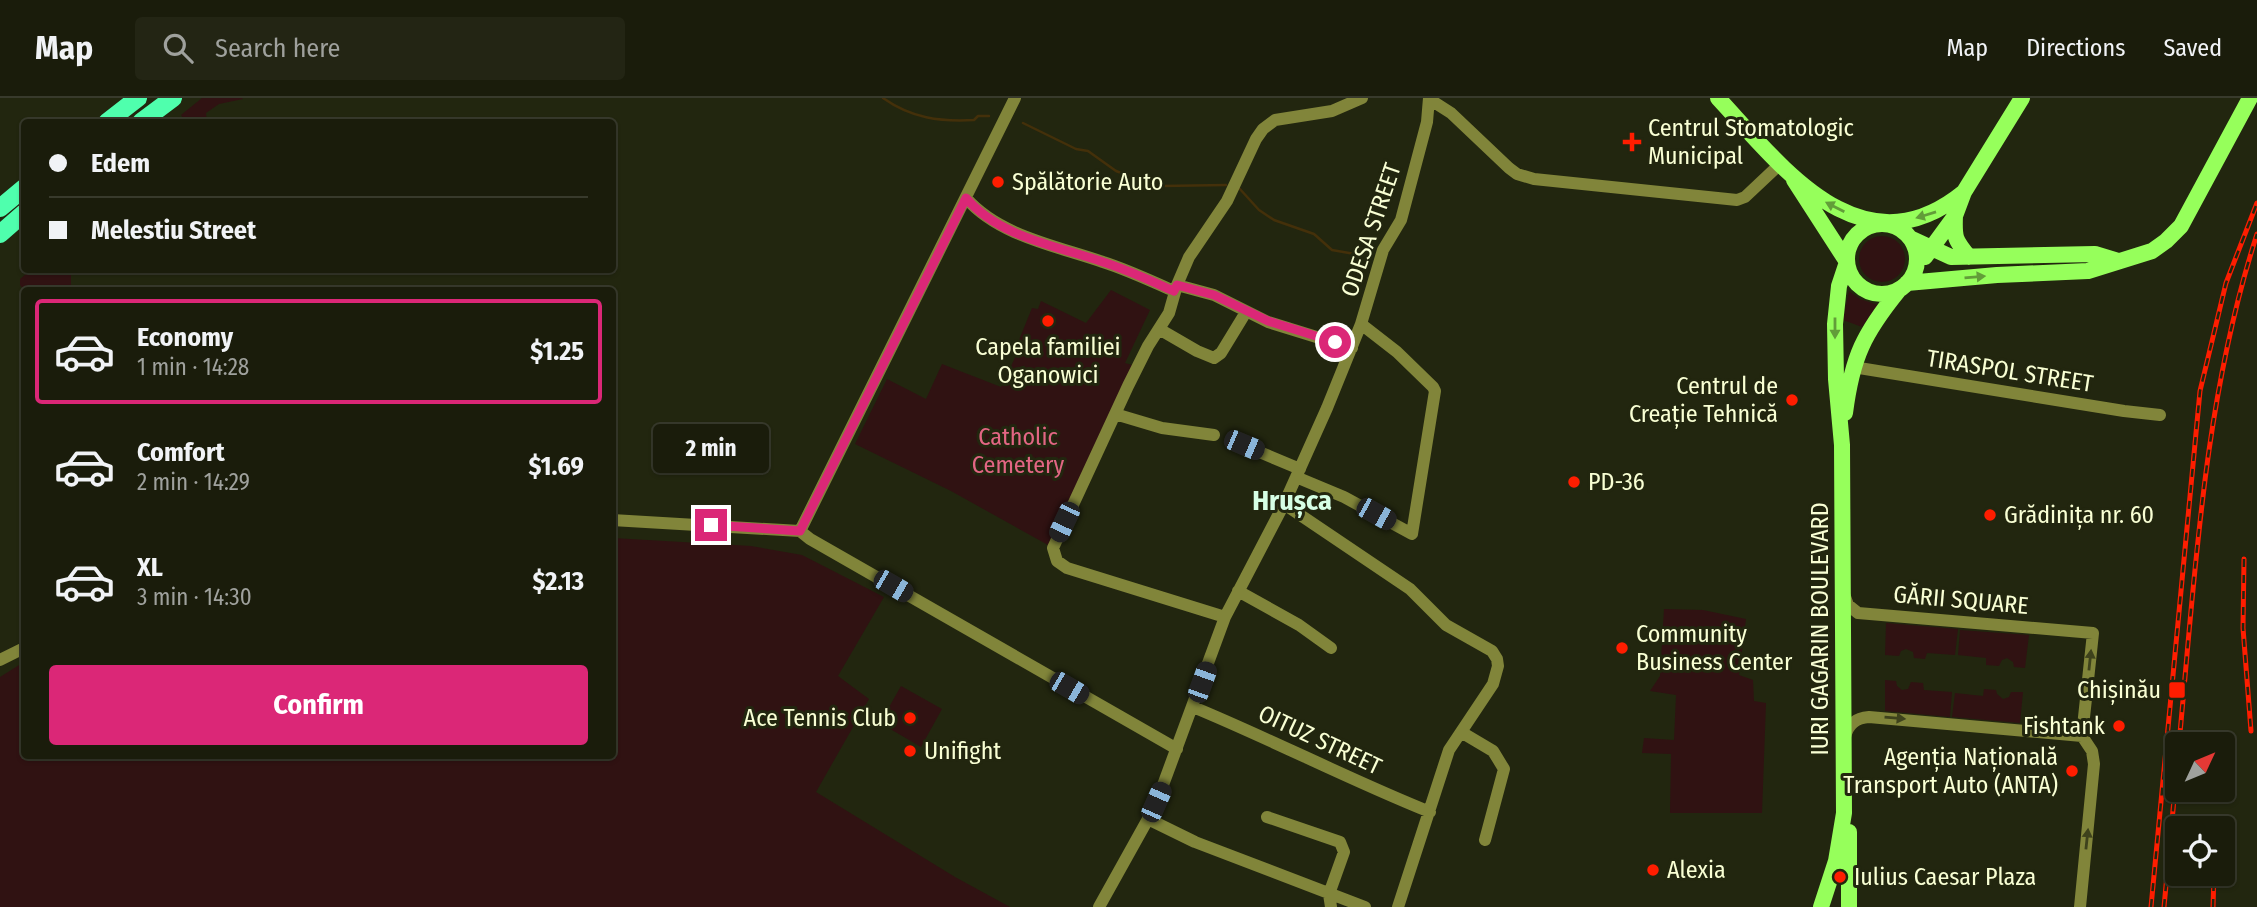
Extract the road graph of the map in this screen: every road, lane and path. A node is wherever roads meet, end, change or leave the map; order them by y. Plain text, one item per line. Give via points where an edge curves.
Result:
1 (138, 98) edge
2 (173, 98) edge
3 (1015, 98) edge
4 (1362, 98) edge
5 (1718, 98) edge
6 (2021, 98) edge
7 (2250, 98) edge
8 (1429, 99) edge
9 (111, 119) edge
10 (145, 119) edge
11 (1780, 164) junction
12 (1794, 180) junction
13 (21, 190) edge
14 (1964, 192) junction
15 (966, 198) junction
16 (0, 208) edge
17 (21, 216) edge
18 (1955, 216) junction
19 (1881, 223) junction
20 (0, 234) edge
21 (1912, 239) junction
22 (1931, 249) junction
23 (1969, 257) junction
24 (2118, 261) junction
25 (1847, 262) junction
26 (1907, 281) junction
27 (1175, 288) junction
28 (1246, 312) junction
29 (1361, 324) junction
30 (1159, 329) junction
31 (1352, 348) junction
32 (1853, 367) junction
33 (1115, 414) junction
34 (2161, 415) dead end
35 (1213, 435) dead end
36 (1231, 440) dead end
37 (1842, 445) junction
38 (1298, 473) junction
39 (1284, 503) junction
40 (616, 520) edge
41 (800, 531) junction
42 (1843, 587) junction
43 (1238, 591) junction
44 (1225, 617) junction
45 (1331, 648) dead end
46 (21, 650) edge
47 (0, 660) edge
48 (1193, 707) junction
49 (1461, 732) junction
50 (2082, 736) junction
51 (1844, 744) junction
52 (1177, 749) junction
53 (1430, 812) junction
54 (1844, 813) junction
55 (1266, 817) dead end
56 (1148, 819) junction
57 (1485, 840) dead end
58 (1330, 900) edge
59 (1099, 907) edge
60 (1365, 907) edge
61 (1398, 907) edge
62 (1821, 907) edge
63 (1849, 907) edge
64 (2080, 907) edge

1 - 9 highway
2 - 10 highway
3 - 15 street
4 - 27 street via 1332,111 1275,120 1263,129
5 - 11 main road
6 - 14 main road
7 - 24 main road via 2174,235 2152,251
8 - 11 street via 1525,177 1737,200
8 - 29 street, ODESA STREET via 1401,220 1384,250
11 - 12 main road
19 -> 12 main road via 1828,204
12 - 25 main road
13 - 16 highway
14 - 18 main road, IURI GAGARIN BOULEVARD
14 -> 19 main road via 1935,213
15 - 27 street via 984,215 1039,242
15 - 41 street
17 - 20 highway
18 - 22 main road, IURI GAGARIN BOULEVARD
18 - 23 main road via 1956,242
19 - 21 main road via 1895,226
19 - 25 main road via 1857,234
21 - 22 main road
21 - 26 main road via 1917,252
22 - 23 main road via 1951,257
22 - 26 main road, IURI GAGARIN BOULEVARD
23 - 24 main road via 2095,254
26 -> 24 main road via 2088,271
25 - 26 main road via 1853,278 1868,291 1881,294
25 -> 37 main road, IURI GAGARIN BOULEVARD via 1835,309
26 - 32 main road, IURI GAGARIN BOULEVARD via 1866,334
27 - 28 street via 1214,295
27 - 30 street
28 - 30 street via 1214,358
28 - 31 street
29 - 31 street, ODESA STREET
29 - 38 street via 1435,391 1412,534
30 - 33 street
31 - 38 street, ODESA STREET
32 - 34 street, TIRASPOL STREET
32 - 37 main road, IURI GAGARIN BOULEVARD
33 - 35 street via 1154,426
33 - 44 street via 1054,543 1054,557 1067,568
36 - 38 street
37 - 42 main road, IURI GAGARIN BOULEVARD
38 - 39 street, ODESA STREET
39 - 43 street, ODESA STREET
39 - 49 street via 1404,584 1446,625 1495,655 1498,666 1493,684
40 - 41 street
41 - 52 street
50 -> 42 street, GĂRII SQUARE via 2092,633 1858,613 1848,605
42 - 51 main road, IURI GAGARIN BOULEVARD
43 - 44 street, ODESA STREET
43 - 45 street
44 - 48 street, ODESA STREET
46 - 47 street
48 - 52 street, ODESA STREET
48 - 53 street, OITUZ STREET
49 - 53 street via 1449,750
49 - 57 street via 1493,751 1504,769
51 -> 50 street via 1850,725 1862,717
64 -> 50 street via 2094,760
51 - 54 main road, IURI GAGARIN BOULEVARD
52 - 56 street, ODESA STREET
53 - 61 street
54 - 62 main road, IURI GAGARIN BOULEVARD via 1836,861
54 - 63 main road, IURI GAGARIN BOULEVARD via 1849,832
55 - 58 street via 1340,842 1344,852
56 - 58 street
56 - 59 street, ODESA STREET
58 - 60 street

